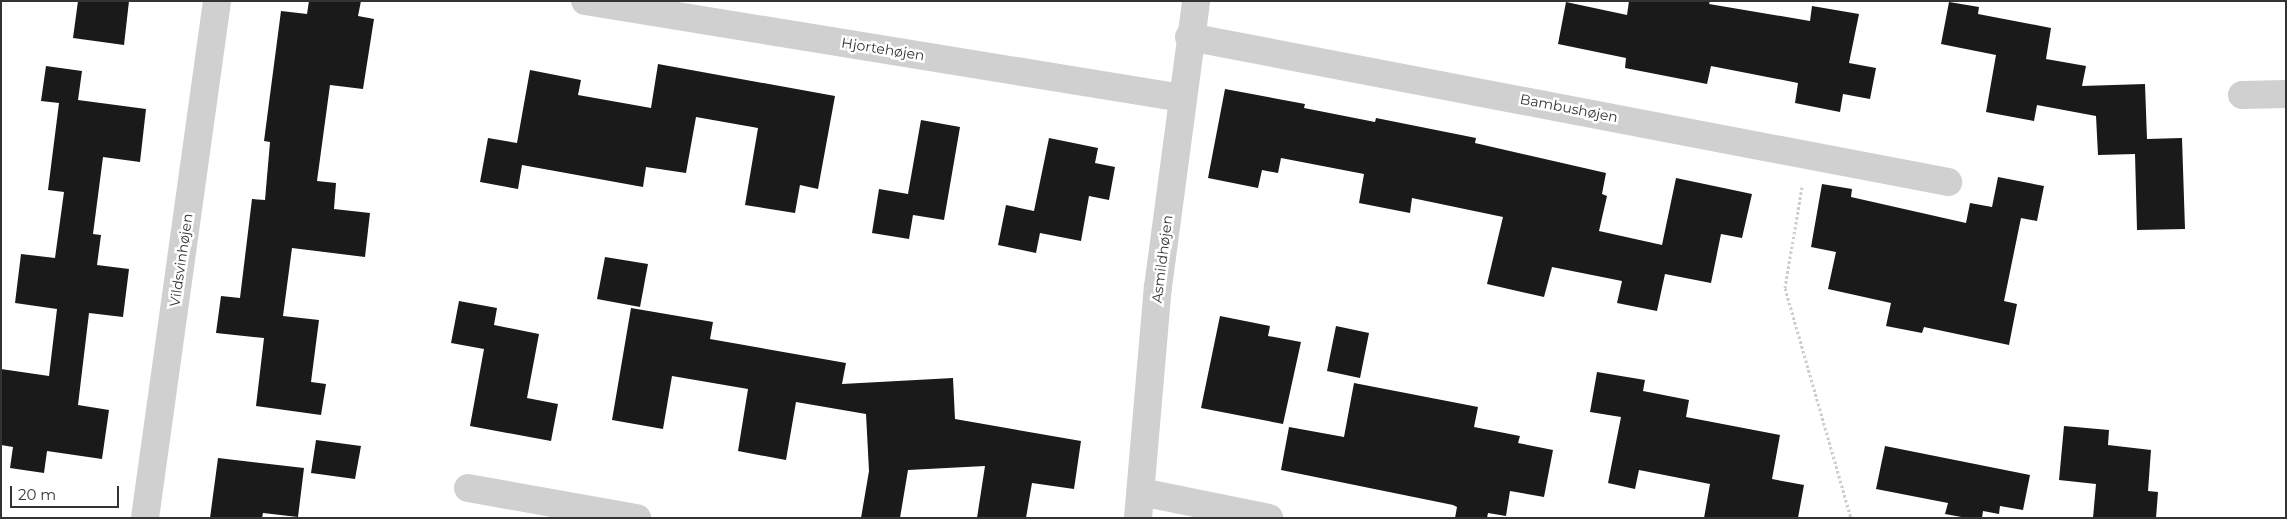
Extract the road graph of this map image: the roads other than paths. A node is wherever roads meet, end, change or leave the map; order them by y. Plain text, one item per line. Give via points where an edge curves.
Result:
1 (217, 1) edge
2 (584, 1) edge
3 (1196, 1) edge
4 (1189, 37) junction
5 (2286, 94) edge
6 (2242, 95) dead end
7 (1182, 98) junction
8 (1948, 182) dead end
9 (468, 488) dead end
10 (1140, 505) edge
11 (145, 518) edge
12 (637, 518) edge
13 (1269, 518) edge

1 - 11 street, Vildsvinhøjen
2 - 7 street, Hjortehøjen
3 - 4 street, Asmildhøjen
4 - 7 street, Asmildhøjen
4 - 8 street, Bambushøjen via 1808,152
5 - 6 street
7 - 10 street, Asmildhøjen via 1158,287
9 - 12 street
10 - 13 street

